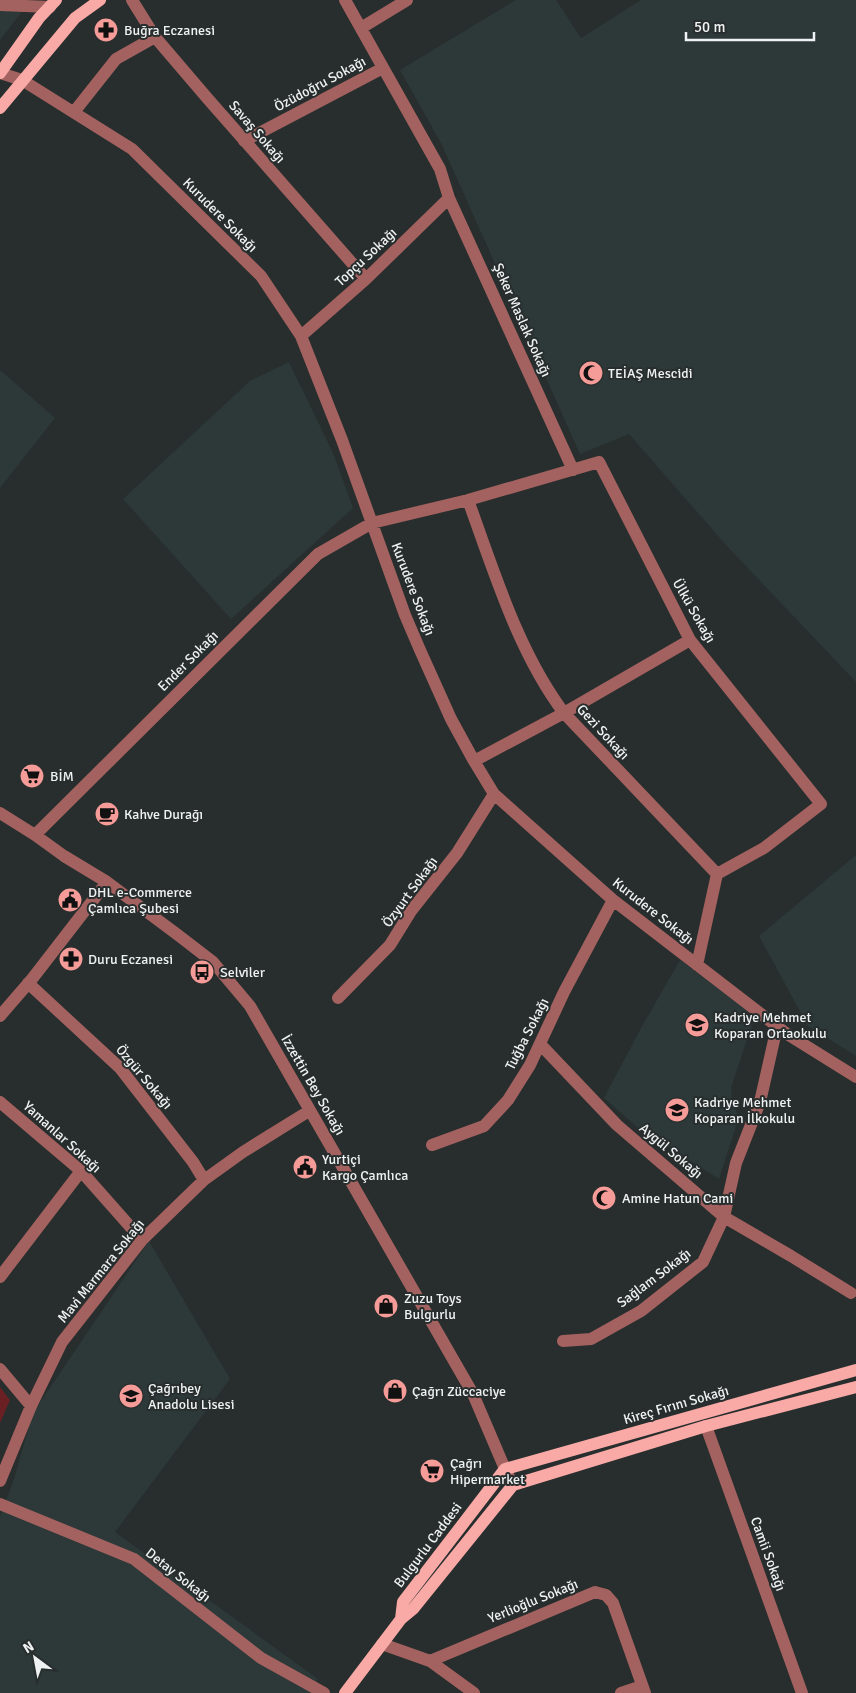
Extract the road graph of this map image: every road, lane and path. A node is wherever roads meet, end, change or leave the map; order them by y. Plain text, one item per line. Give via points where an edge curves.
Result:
1 (100, 0) edge
2 (132, 0) edge
3 (346, 0) edge
4 (407, 0) edge
5 (53, 3) edge
6 (0, 5) edge
7 (361, 28) junction
8 (155, 37) junction
9 (383, 68) junction
10 (0, 73) edge
11 (22, 80) junction
12 (0, 108) edge
13 (74, 112) junction
14 (244, 141) junction
15 (450, 198) junction
16 (366, 279) junction
17 (300, 336) junction
18 (573, 470) junction
19 (468, 500) junction
20 (372, 523) junction
21 (690, 640) junction
22 (564, 713) junction
23 (474, 761) junction
24 (494, 794) junction
25 (0, 813) edge
26 (35, 835) junction
27 (717, 874) junction
28 (107, 882) junction
29 (613, 900) junction
30 (697, 965) junction
31 (28, 983) junction
32 (338, 998) dead end
33 (0, 1016) edge
34 (777, 1027) junction
35 (540, 1044) junction
36 (856, 1077) edge
37 (0, 1102) edge
38 (310, 1111) junction
39 (432, 1145) dead end
40 (81, 1171) junction
41 (204, 1180) junction
42 (724, 1217) junction
43 (142, 1240) junction
44 (0, 1277) edge
45 (851, 1293) dead end
46 (563, 1341) dead end
47 (0, 1369) edge
48 (856, 1370) edge
49 (856, 1388) edge
50 (31, 1406) junction
51 (706, 1426) junction
52 (504, 1469) junction
53 (0, 1481) edge
54 (513, 1485) junction
55 (0, 1504) edge
56 (401, 1619) junction
57 (382, 1644) junction
58 (430, 1661) junction
59 (644, 1689) edge
60 (324, 1693) edge
61 (345, 1693) edge
62 (474, 1693) edge
63 (621, 1693) edge
64 (802, 1693) edge

1 - 11 main road via 75,18
2 - 8 street, Savaş Sokağı
3 - 7 street, Şeker Maslak Sokağı
4 - 7 street
5 - 6 street
5 - 10 main road
7 - 9 street, Şeker Maslak Sokağı
8 - 13 street via 116,59
8 - 14 street, Savaş Sokağı
9 - 14 street, Özüdoğru Sokağı
9 - 15 street, Şeker Maslak Sokağı via 440,169
10 - 11 street, Kurudere Sokağı
11 - 12 main road
11 - 13 street, Kurudere Sokağı
13 - 17 street, Kurudere Sokağı via 132,149 241,256 261,276
14 - 16 street, Savaş Sokağı
15 - 16 street, Topçu Sokağı
15 - 18 street, Şeker Maslak Sokağı
16 - 17 street, Topçu Sokağı
17 - 20 street, Kurudere Sokağı
18 - 19 street
18 - 21 street, Ülkü Sokağı via 599,462
19 - 20 street
19 - 22 street, Gezi Sokağı via 506,604 534,666
20 - 23 street, Kurudere Sokağı via 420,650
20 - 26 street, Ender Sokağı via 318,554
21 - 22 street
21 - 27 street, Ülkü Sokağı via 821,804 764,848
22 - 23 street
22 - 27 street, Gezi Sokağı
23 - 24 street, Kurudere Sokağı
24 - 29 street, Kurudere Sokağı
24 - 32 street, Özyurt Sokağı via 457,853 411,911 390,945
25 - 26 street, İzzettin Bey Sokağı
26 - 28 street, İzzettin Bey Sokağı
27 - 30 street
28 - 31 street
28 - 38 street, İzzettin Bey Sokağı via 212,962 250,1006
29 - 30 street, Kurudere Sokağı
29 - 35 street, Tuğba Sokağı
30 - 34 street, Kurudere Sokağı
31 - 33 street
31 - 41 street, Özgür Sokağı via 120,1068
34 - 36 street, Kurudere Sokağı
34 - 42 street, Sağlam Sokağı via 760,1102 736,1163
35 - 39 street, Tuğba Sokağı via 508,1100 484,1126
35 - 42 street, Aygül Sokağı via 617,1125
37 - 40 street, Yamanlar Sokağı
38 - 41 street, Mavi Marmara Sokağı
38 - 52 street, İzzettin Bey Sokağı via 472,1394
40 - 43 street, Yamanlar Sokağı
40 - 44 street
41 - 43 street, Mavi Marmara Sokağı
42 - 45 street, Aygül Sokağı
42 - 46 street, Sağlam Sokağı via 703,1262 641,1311 591,1339
43 - 50 street, Mavi Marmara Sokağı via 62,1342
47 - 50 street
48 - 52 main road, Kireç Fırını Sokağı
49 - 51 main road, Kireç Fırını Sokağı
50 - 53 street, Mavi Marmara Sokağı
51 - 54 main road, Kireç Fırını Sokağı
51 - 64 street, Camii Sokağı
52 - 54 street, İzzettin Bey Sokağı
52 - 56 main road, Bulgurlu Caddesi via 403,1602
54 - 56 main road, Bulgurlu Caddesi via 413,1609
55 - 60 street, Detay Sokağı via 134,1559 261,1658
56 - 57 main road, Bulgurlu Caddesi
57 - 58 street
57 - 61 main road, Bulgurlu Caddesi
58 - 59 street, Yerlioğlu Sokağı via 595,1592 606,1595 613,1603
58 - 62 street
59 - 63 street

